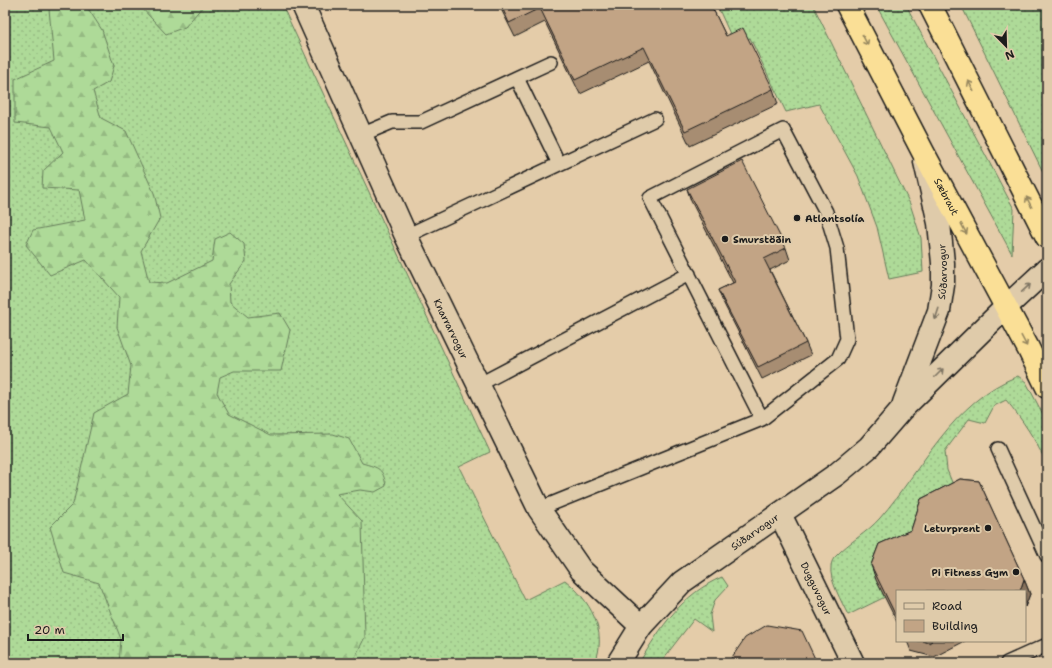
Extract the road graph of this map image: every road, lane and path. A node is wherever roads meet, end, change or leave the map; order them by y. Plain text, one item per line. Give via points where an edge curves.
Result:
1 (303, 5) edge
2 (847, 5) edge
3 (930, 5) edge
4 (551, 62) dead end
5 (517, 78) junction
6 (654, 119) dead end
7 (361, 135) junction
8 (923, 152) junction
9 (559, 164) junction
10 (406, 236) junction
11 (1047, 237) edge
12 (1047, 269) edge
13 (689, 274) junction
14 (1006, 307) junction
15 (478, 384) junction
16 (1047, 387) edge
17 (901, 410) junction
18 (762, 419) junction
19 (998, 449) dead end
20 (539, 509) junction
21 (780, 514) junction
22 (1047, 556) edge
23 (641, 626) junction
24 (1047, 645) edge
25 (618, 663) edge
26 (852, 663) edge
27 (1007, 663) edge

1 - 7 street, Knarrarvogur
2 -> 8 highway, Sæbraut
11 -> 3 highway
4 - 5 lane
5 - 7 lane via 421,122 392,122
5 - 9 lane
6 - 9 lane
7 - 10 street, Knarrarvogur
8 -> 14 highway, Sæbraut
8 -> 17 street, Súðarvogur via 939,223 944,285 938,311
9 - 10 lane
10 - 15 street, Knarrarvogur
14 -> 12 street, Súðarvogur
13 - 15 lane
13 - 18 lane
13 - 18 lane via 650,198 783,130 826,212 837,248 846,339 838,359
14 -> 16 highway, Sæbraut
17 -> 14 street, Súðarvogur
15 - 20 street, Knarrarvogur
17 - 21 street, Súðarvogur via 864,452
18 - 20 lane
19 - 22 lane
20 - 23 street, Knarrarvogur via 581,570
21 - 23 street, Súðarvogur via 682,582
21 - 26 street, Dugguvogur
23 - 25 street, Súðarvogur
24 - 27 lane

